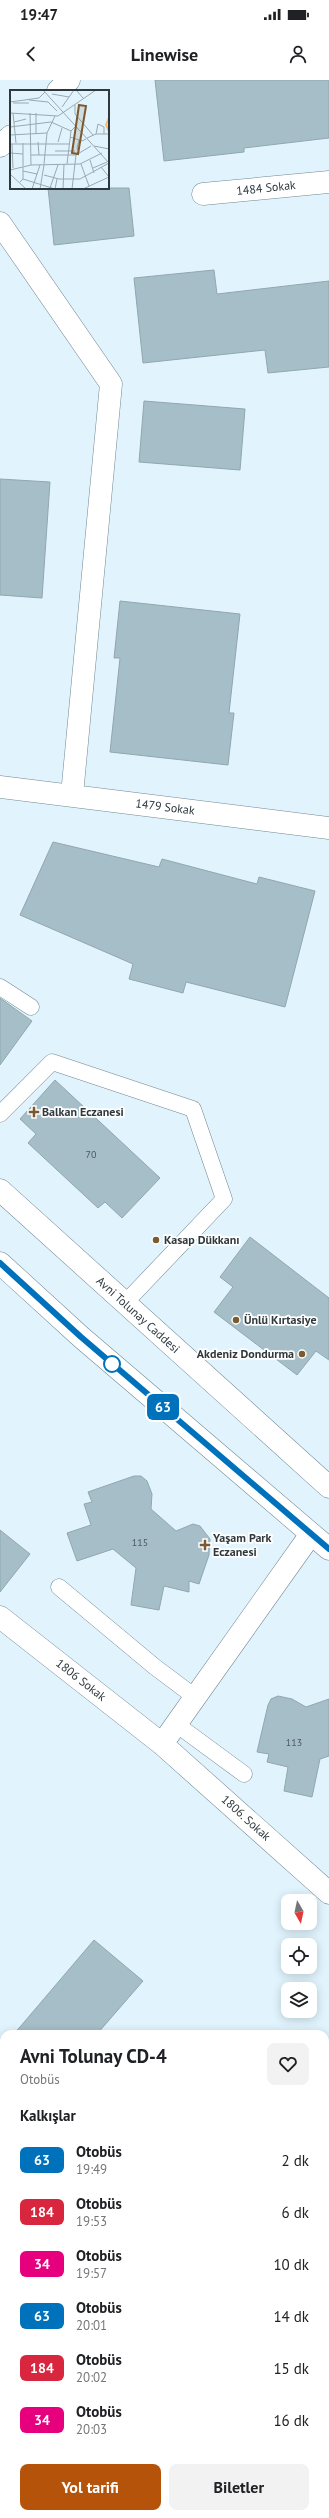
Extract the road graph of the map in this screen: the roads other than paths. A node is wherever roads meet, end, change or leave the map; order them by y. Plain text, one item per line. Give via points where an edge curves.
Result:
1 (69, 80) edge
2 (59, 90) edge
3 (10, 137) edge
4 (0, 146) edge
5 (329, 182) edge
6 (203, 194) dead end
7 (0, 223) edge
8 (0, 787) edge
9 (72, 795) junction
10 (329, 828) edge
11 (0, 987) edge
12 (31, 1007) dead end
13 (0, 1114) edge
14 (0, 1190) edge
15 (0, 1263) edge
16 (125, 1304) junction
17 (328, 1483) edge
18 (311, 1534) junction
19 (329, 1549) edge
20 (59, 1586) dead end
21 (0, 1617) edge
22 (195, 1697) junction
23 (176, 1724) junction
24 (162, 1744) junction
25 (244, 1774) dead end
26 (329, 1892) edge

1 - 2 street
3 - 4 street
5 - 6 street, 1484 Sokak
7 - 9 street via 111,384
8 - 9 street, 1479 Sokak
9 - 10 street, 1479 Sokak
11 - 12 lane
13 - 16 lane via 52,1062 193,1109 224,1199
14 - 16 street, Avni Tolunay Caddesi
15 - 18 street via 81,1337
16 - 17 street, Avni Tolunay Caddesi
18 - 19 street
18 - 22 street
20 - 22 lane via 155,1667
21 - 24 street, 1806 Sokak
22 - 23 street
23 - 24 street
23 - 25 lane
24 - 26 street, 1806. Sokak

